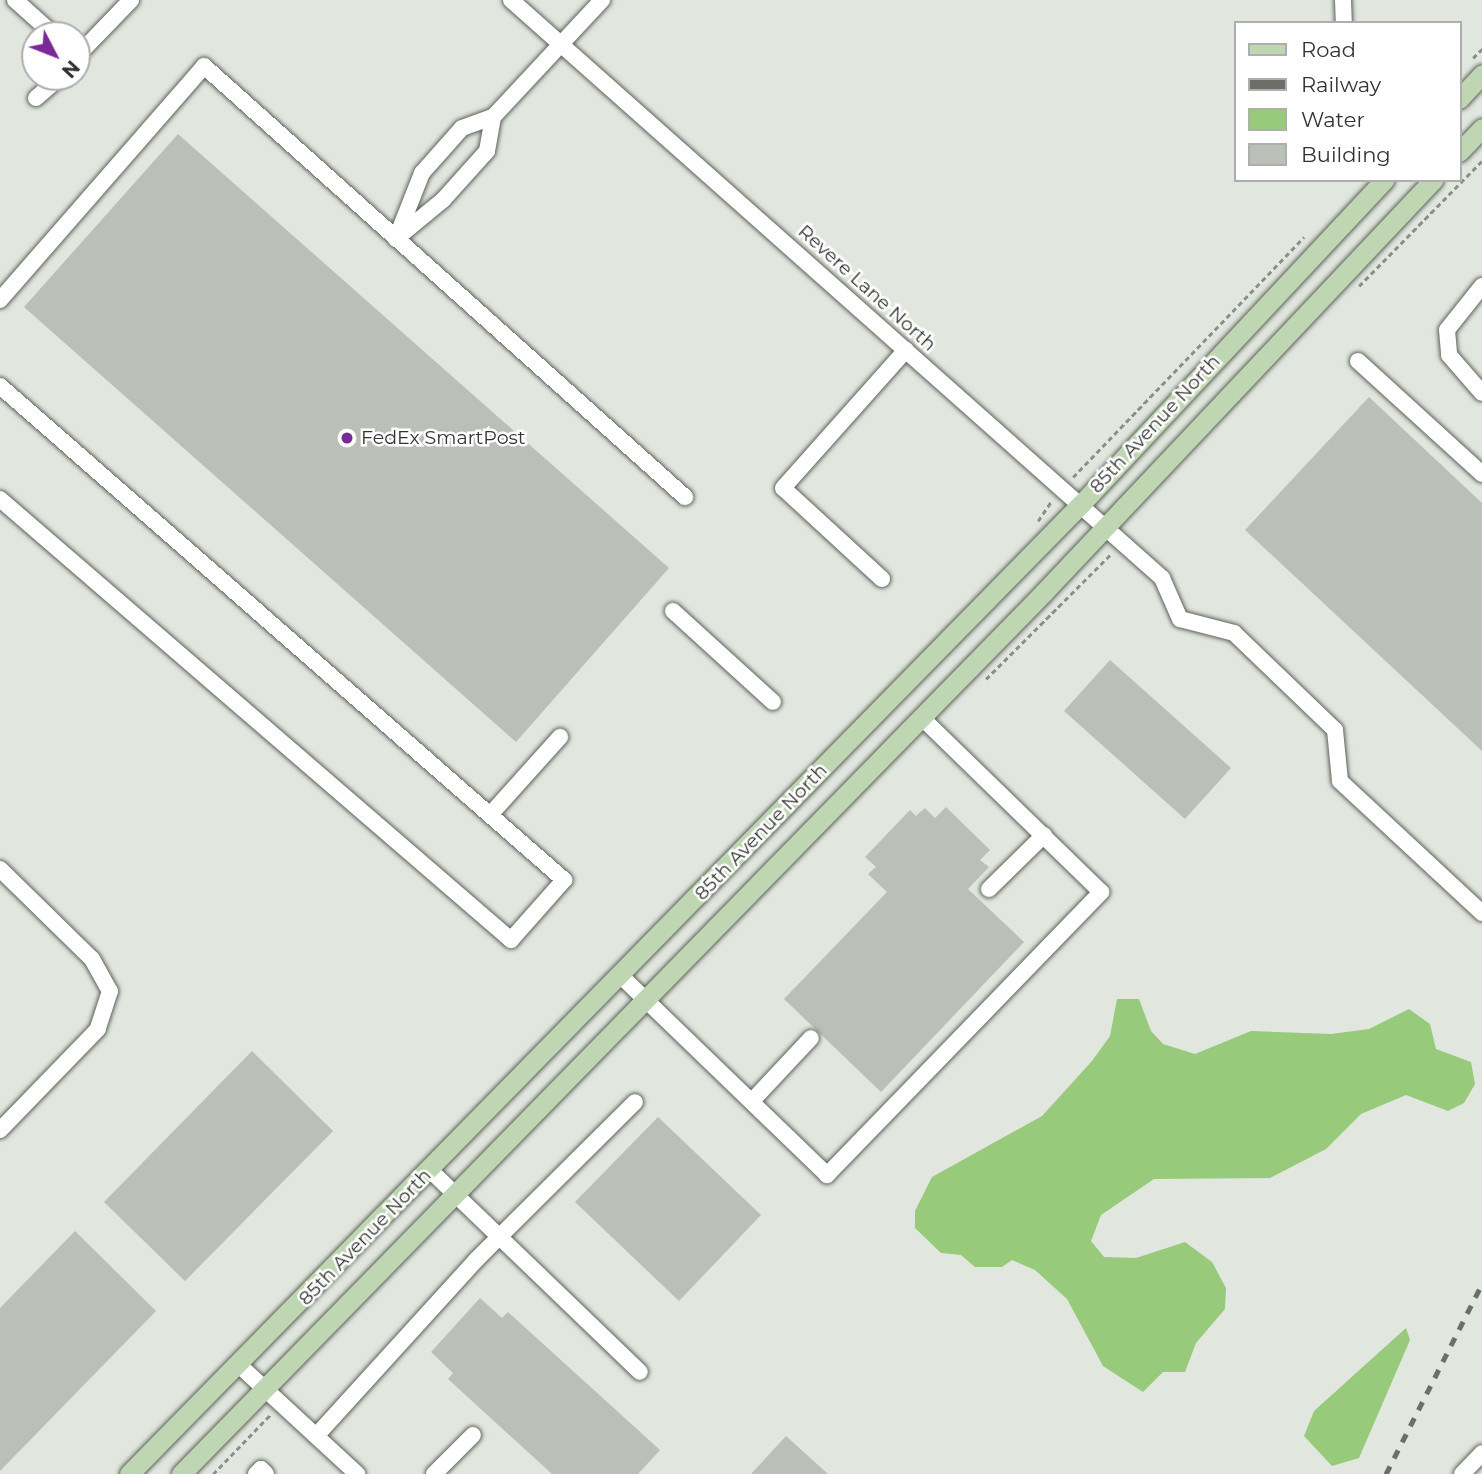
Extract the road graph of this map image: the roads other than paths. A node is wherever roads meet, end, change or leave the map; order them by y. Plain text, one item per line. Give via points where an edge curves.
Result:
1 (15, 0) edge
2 (131, 0) edge
3 (511, 0) edge
4 (602, 0) edge
5 (1343, 0) edge
6 (38, 21) edge
7 (1344, 21) edge
8 (91, 42) edge
9 (561, 44) junction
10 (1482, 74) edge
11 (44, 91) edge
12 (1461, 97) edge
13 (36, 98) dead end
14 (493, 117) junction
15 (1482, 128) edge
16 (1461, 150) edge
17 (1382, 182) edge
18 (1431, 182) edge
19 (396, 239) junction
20 (1482, 286) edge
21 (0, 300) edge
22 (906, 351) junction
23 (1357, 360) dead end
24 (0, 386) edge
25 (1482, 393) edge
26 (1482, 474) edge
27 (685, 497) dead end
28 (0, 499) edge
29 (1081, 504) junction
30 (1107, 527) junction
31 (882, 579) dead end
32 (673, 611) dead end
33 (773, 702) dead end
34 (922, 718) junction
35 (561, 737) dead end
36 (490, 815) junction
37 (1044, 835) junction
38 (0, 869) edge
39 (989, 889) dead end
40 (1482, 913) edge
41 (620, 975) junction
42 (645, 999) junction
43 (811, 1038) dead end
44 (752, 1101) junction
45 (635, 1102) dead end
46 (0, 1130) edge
47 (430, 1170) junction
48 (455, 1194) junction
49 (498, 1238) junction
50 (239, 1364) junction
51 (640, 1372) dead end
52 (265, 1388) junction
53 (473, 1435) dead end
54 (316, 1436) junction
55 (1482, 1453) edge
56 (353, 1473) edge
57 (130, 1474) edge
58 (181, 1474) edge
59 (256, 1474) edge
60 (266, 1474) edge
61 (434, 1474) edge
62 (1462, 1474) edge

1 - 6 street
2 - 8 street
3 - 9 street, Revere Lane North
4 - 9 street
5 - 7 street
9 - 14 street
9 - 22 street, Revere Lane North
10 - 12 main road
11 - 13 street
14 - 19 street via 487,150 443,200
14 - 19 street via 462,128 422,173
15 - 16 main road
17 - 29 main road, 85th Avenue North
18 - 30 main road, 85th Avenue North
19 - 21 street via 204,66
19 - 27 street
20 - 25 street via 1447,330 1449,355
22 - 29 street, Revere Lane North
22 - 31 street via 783,488
23 - 26 street
24 - 36 street
28 - 36 street via 511,940 564,880
29 - 30 street, Revere Lane North
29 - 41 main road, 85th Avenue North
30 - 34 main road, 85th Avenue North
30 - 40 street, Revere Lane North via 1162,578 1180,619 1234,633 1335,730 1340,781
32 - 33 street
34 - 37 street
34 - 42 main road, 85th Avenue North
35 - 36 street
37 - 39 street
37 - 44 street via 1101,892 827,1175
38 - 46 street via 92,959 110,991 98,1029
41 - 42 street
41 - 47 main road, 85th Avenue North
42 - 44 street
42 - 48 main road, 85th Avenue North
43 - 44 street
45 - 49 street
47 - 48 street
47 - 50 main road, 85th Avenue North
48 - 49 street
48 - 52 main road, 85th Avenue North
49 - 51 street
49 - 54 street
50 - 52 street
50 - 57 main road, 85th Avenue North
52 - 54 street
52 - 58 main road, 85th Avenue North
53 - 61 street
54 - 56 street
55 - 62 street
59 - 60 street via 261,1469

